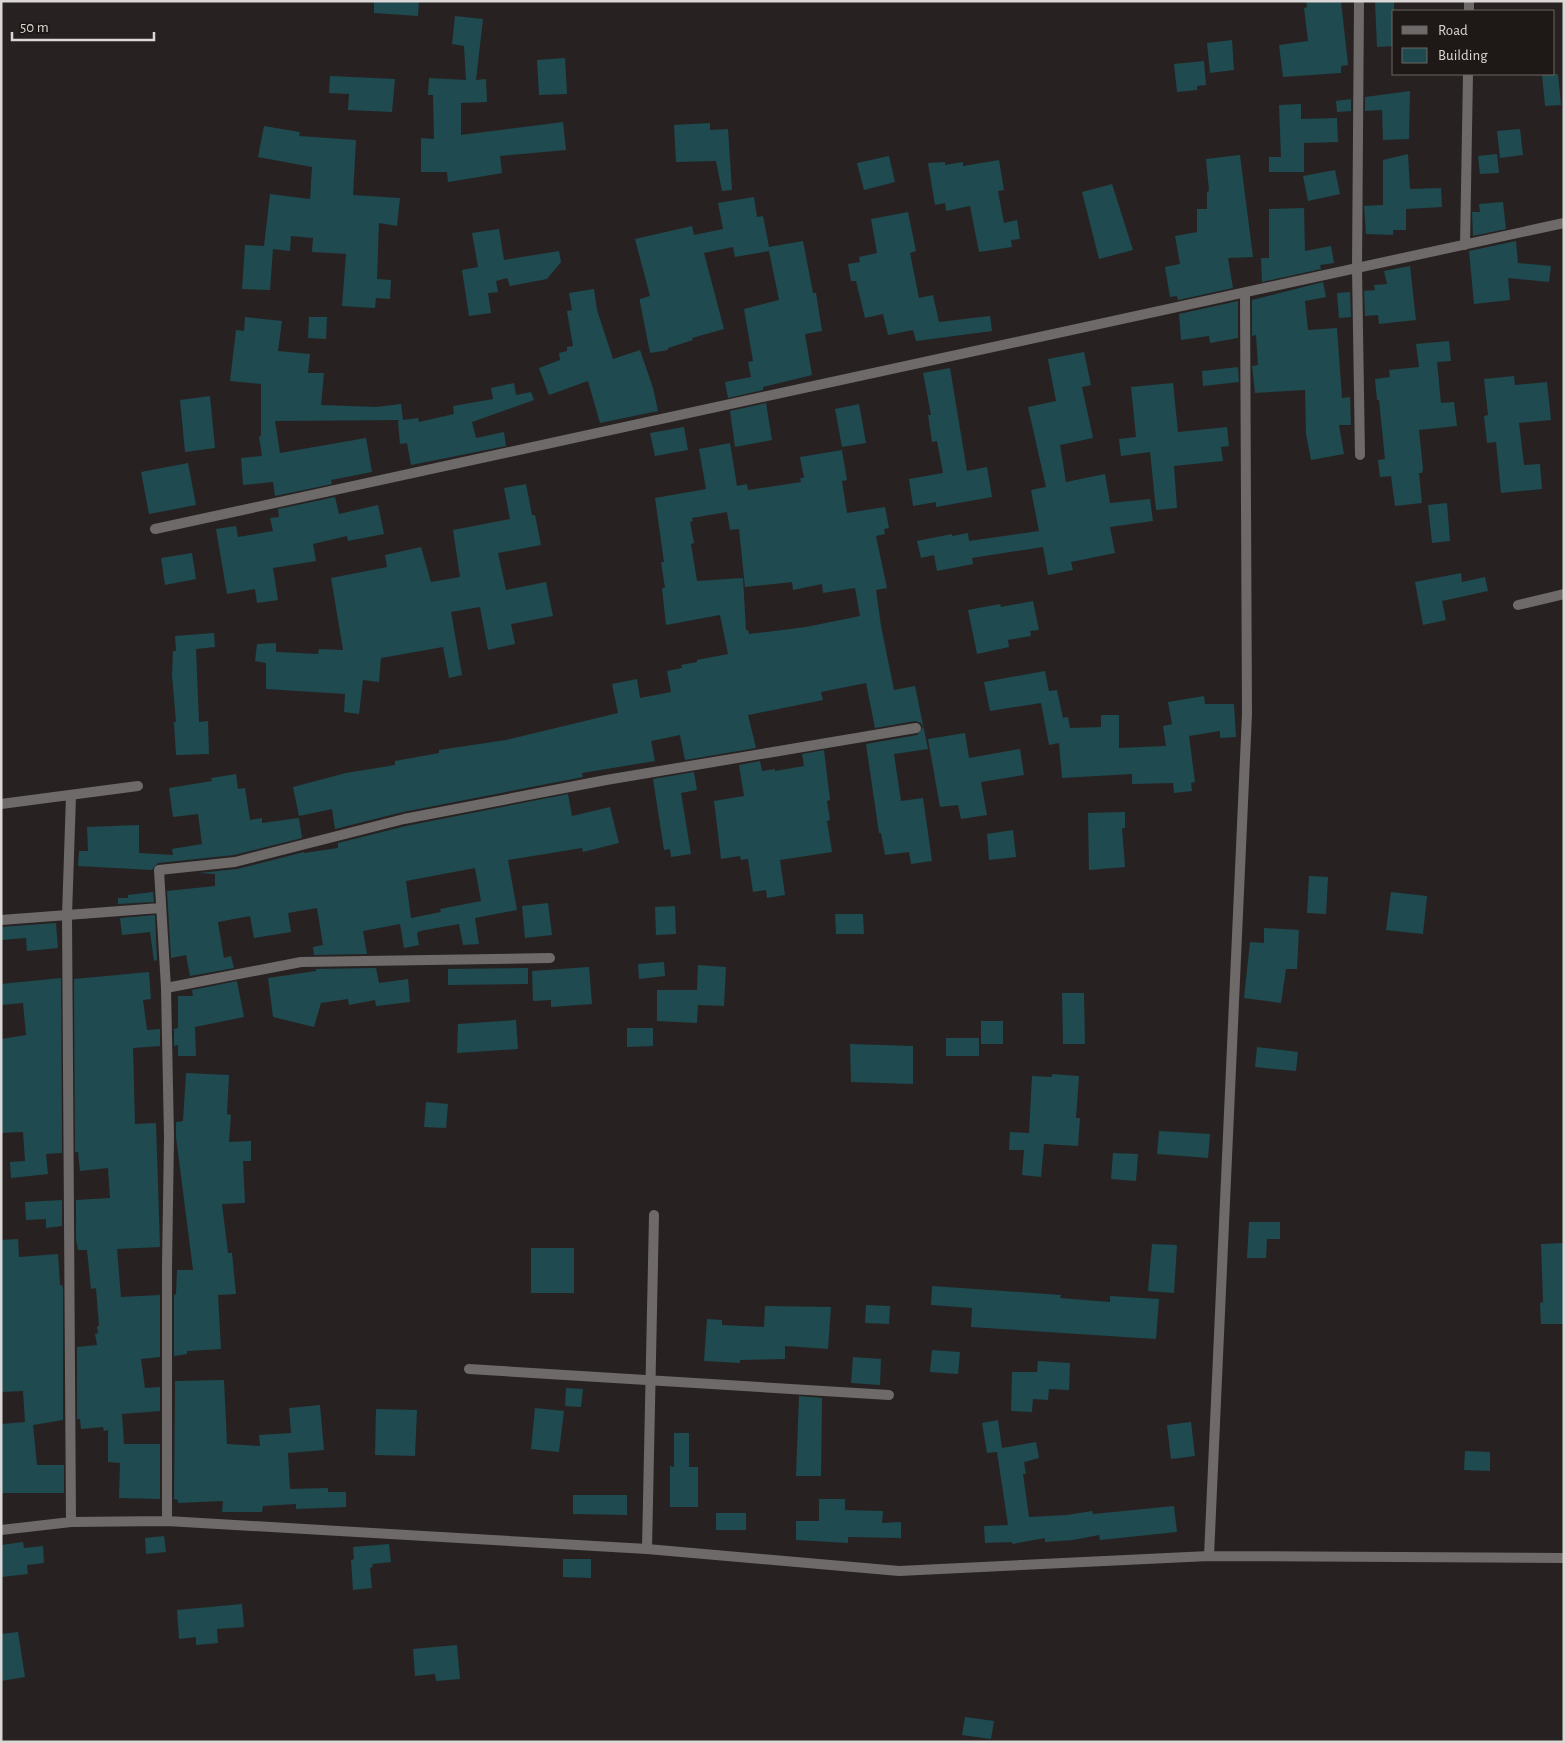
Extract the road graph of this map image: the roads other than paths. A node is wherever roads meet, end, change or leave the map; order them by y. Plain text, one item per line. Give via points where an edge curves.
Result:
1 (1359, 1) edge
2 (1468, 75) edge
3 (1564, 223) edge
4 (1465, 245) junction
5 (1357, 268) junction
6 (1245, 293) junction
7 (1360, 455) dead end
8 (155, 529) dead end
9 (1564, 594) edge
10 (1518, 605) dead end
11 (916, 728) dead end
12 (138, 786) dead end
13 (71, 796) junction
14 (1, 804) edge
15 (160, 908) junction
16 (67, 915) junction
17 (1, 920) edge
18 (550, 958) dead end
19 (166, 988) junction
20 (654, 1215) dead end
21 (469, 1369) dead end
22 (650, 1380) junction
23 (889, 1395) dead end
24 (167, 1521) junction
25 (70, 1522) junction
26 (1, 1530) edge
27 (647, 1549) junction
28 (1209, 1556) junction
29 (1564, 1558) edge

1 - 5 street
2 - 4 street
3 - 4 street
4 - 5 street
5 - 6 street
5 - 7 street
6 - 8 street
6 - 28 street via 1247,714
9 - 10 street
11 - 15 street via 606,780 404,819 235,862 159,870
12 - 13 street
13 - 14 street
13 - 16 street
15 - 16 street
15 - 19 street
16 - 17 street
16 - 25 street
18 - 19 street via 301,962
19 - 24 street via 170,1136
20 - 22 street
21 - 22 street
22 - 23 street
22 - 27 street
24 - 25 street
24 - 27 street
25 - 26 street
27 - 28 street via 899,1571
28 - 29 street

